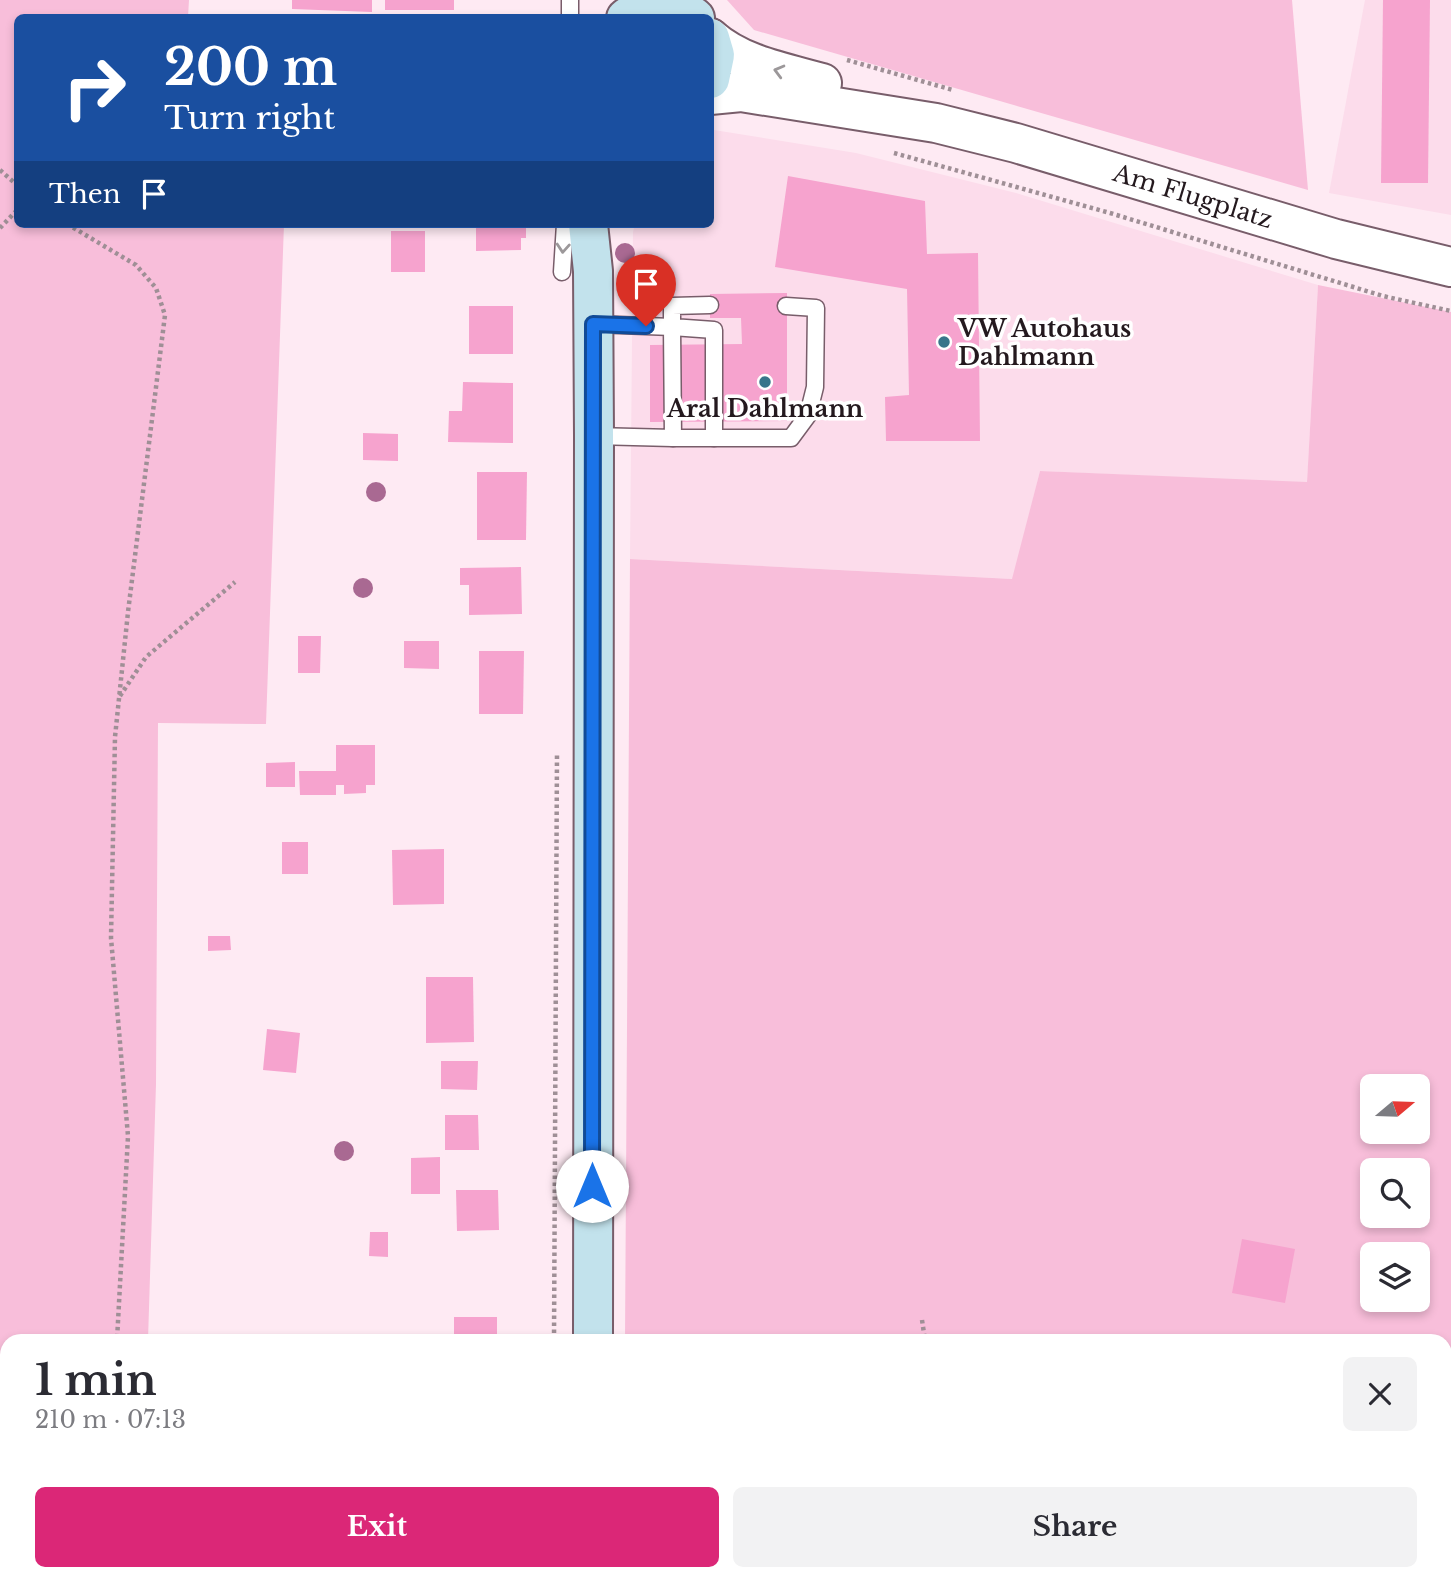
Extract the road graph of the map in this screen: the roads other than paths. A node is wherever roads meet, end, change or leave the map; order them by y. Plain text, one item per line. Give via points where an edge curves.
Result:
1 (672, 8) edge
2 (631, 14) edge
3 (714, 41) edge
4 (714, 95) edge
5 (936, 122) junction
6 (566, 228) edge
7 (587, 228) edge
8 (604, 228) edge
9 (1451, 267) edge
10 (577, 271) junction
11 (710, 305) dead end
12 (786, 306) dead end
13 (593, 324) junction
14 (672, 327) junction
15 (594, 436) junction
16 (673, 438) junction
17 (714, 438) junction
18 (593, 1334) edge

1 - 2 main road via 653,5
5 -> 3 street, Am Flugplatz via 870,96 743,60
4 - 5 street, Am Flugplatz via 741,92
5 - 9 street, Am Flugplatz via 1336,239
6 -> 10 lane
7 - 10 main road
8 - 10 main road
10 - 13 main road
11 - 14 lane via 672,306
12 - 17 lane via 816,308 815,387 808,415 791,438
13 - 14 lane
13 - 15 main road
14 - 16 lane
14 - 17 lane via 713,330
15 - 16 lane
15 - 18 main road
16 - 17 lane

